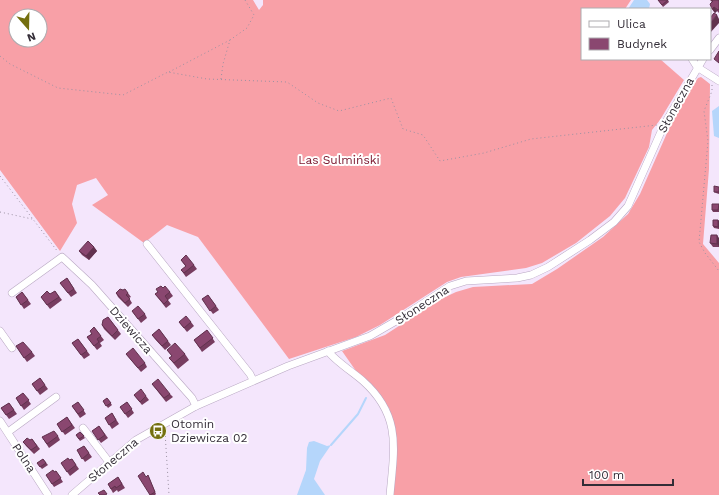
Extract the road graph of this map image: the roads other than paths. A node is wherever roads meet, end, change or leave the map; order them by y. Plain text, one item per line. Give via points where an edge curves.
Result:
1 (719, 38) edge
2 (711, 49) edge
3 (693, 60) edge
4 (702, 60) edge
5 (697, 67) junction
6 (719, 81) edge
7 (147, 244) dead end
8 (12, 293) dead end
9 (0, 331) edge
10 (12, 348) dead end
11 (328, 351) junction
12 (253, 380) junction
13 (56, 397) dead end
14 (196, 406) junction
15 (0, 421) edge
16 (83, 428) dead end
17 (8, 432) junction
18 (109, 462) junction
19 (48, 495) edge
20 (72, 495) edge
21 (390, 495) edge

1 - 2 street
3 - 5 street
4 - 5 street, Słoneczna
5 - 6 street
5 - 11 street, Słoneczna via 664,125 628,206 600,233 553,264 531,275 466,281 450,286 370,336
7 - 12 street
8 - 14 street, Dziewicza via 62,258 92,285 192,398
9 - 10 street
11 - 12 street, Słoneczna
11 - 21 street via 367,385 388,411 392,426 393,455
12 - 14 street, Słoneczna
13 - 17 street
14 - 18 street, Słoneczna via 136,440
15 - 17 street, Polna
16 - 18 street
17 - 19 street, Polna
18 - 20 street, Słoneczna

